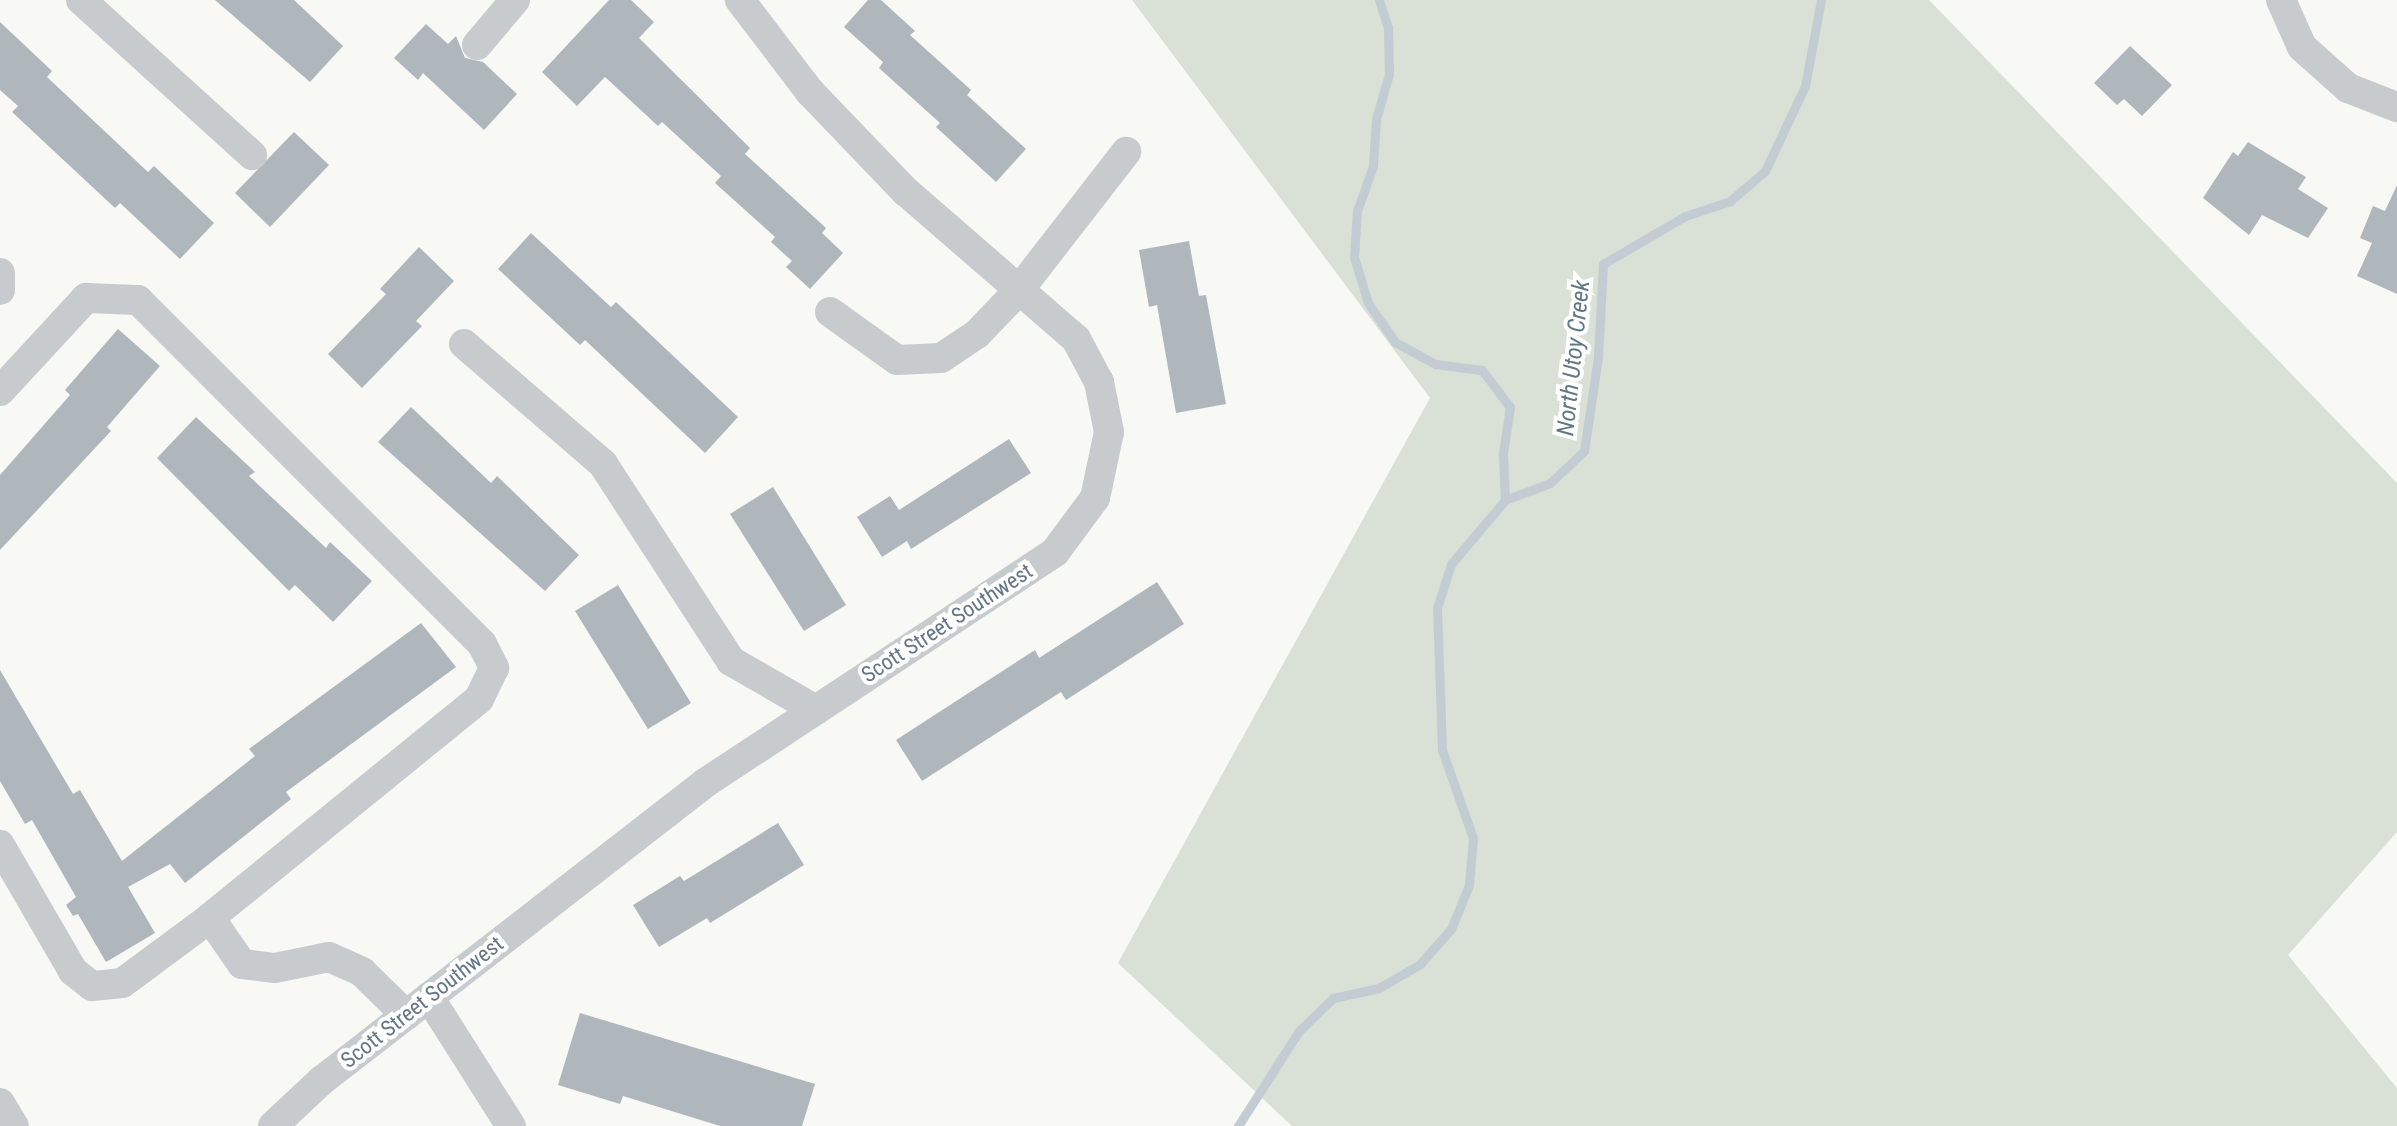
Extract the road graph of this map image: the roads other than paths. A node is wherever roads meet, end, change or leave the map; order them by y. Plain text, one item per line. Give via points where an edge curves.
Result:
1 (81, 0) edge
2 (515, 0) edge
3 (740, 0) edge
4 (2281, 0) edge
5 (477, 45) dead end
6 (2397, 107) edge
7 (1126, 152) dead end
8 (252, 155) dead end
9 (0, 273) edge
10 (0, 290) edge
11 (1019, 290) junction
12 (830, 312) dead end
13 (464, 344) dead end
14 (0, 391) edge
15 (816, 710) junction
16 (0, 845) edge
17 (210, 918) junction
18 (417, 1006) junction
19 (0, 1103) edge
20 (14, 1126) edge
21 (273, 1126) edge
22 (511, 1126) edge

1 - 8 street
2 - 5 street
3 - 11 street, Scott Street Southwest via 810,92 874,159
4 - 6 street via 2302,47 2348,88
7 - 11 street
9 - 10 street
11 - 12 street via 977,334 941,358 920,362 897,360 871,346
11 - 15 street, Scott Street Southwest via 1076,339 1099,382 1109,432 1095,498 1055,552
13 - 15 street via 603,464 731,661
14 - 17 street via 86,298 138,300 482,644 494,668 479,699
15 - 18 street, Scott Street Southwest via 705,783
16 - 17 street via 73,971 92,986 122,983
17 - 18 street via 242,964 275,968 329,957
18 - 21 street, Scott Street Southwest
18 - 22 street
19 - 20 street

